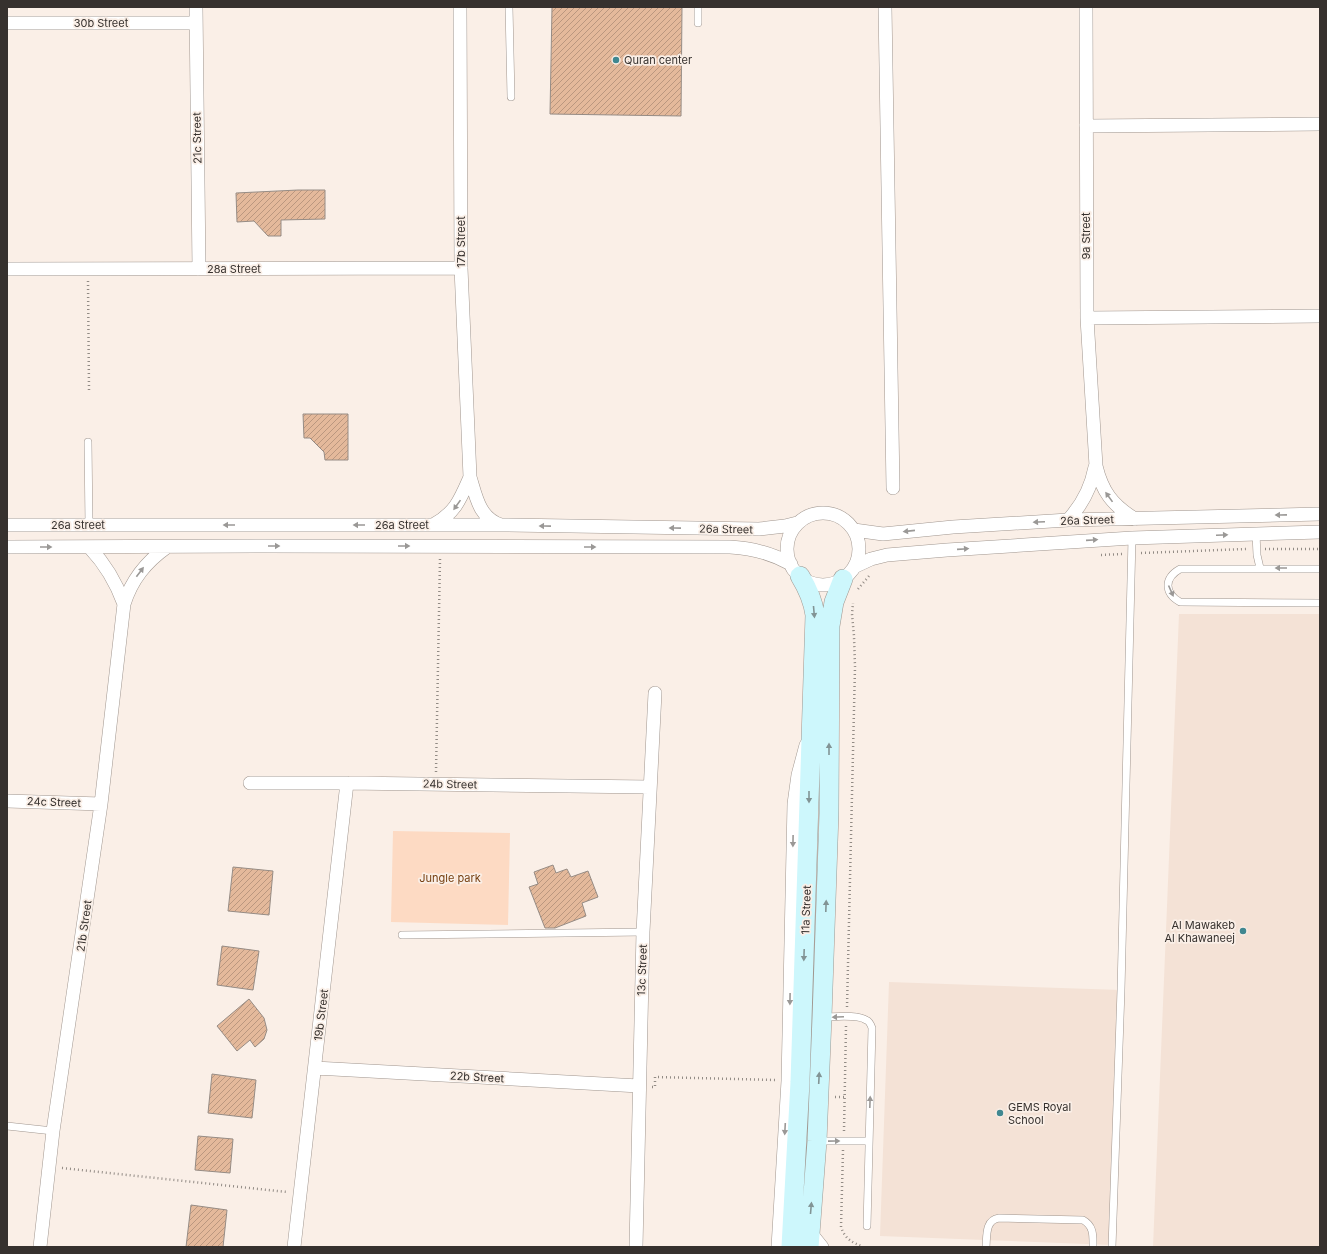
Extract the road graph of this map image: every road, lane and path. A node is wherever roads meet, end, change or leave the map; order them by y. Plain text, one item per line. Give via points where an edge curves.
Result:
1 (196, 7) edge
2 (460, 7) edge
3 (509, 7) edge
4 (698, 7) edge
5 (885, 7) edge
6 (1086, 7) edge
7 (7, 23) edge
8 (196, 23) junction
9 (698, 23) dead end
10 (511, 97) dead end
11 (1320, 124) edge
12 (1086, 126) junction
13 (461, 268) junction
14 (7, 269) edge
15 (88, 269) junction
16 (199, 269) junction
17 (1320, 316) edge
18 (1087, 318) junction
19 (88, 390) dead end
20 (88, 442) dead end
21 (1096, 466) junction
22 (470, 477) junction
23 (893, 488) dead end
24 (1320, 514) edge
25 (1135, 518) junction
26 (1068, 520) junction
27 (798, 524) junction
28 (7, 525) edge
29 (89, 525) junction
30 (432, 525) junction
31 (503, 525) junction
32 (854, 530) junction
33 (1320, 532) edge
34 (1256, 534) junction
35 (1132, 538) junction
36 (441, 546) junction
37 (7, 547) edge
38 (167, 547) junction
39 (90, 548) junction
40 (1320, 549) edge
41 (1257, 552) junction
42 (1132, 554) junction
43 (1100, 555) dead end
44 (1252, 568) junction
45 (1260, 568) junction
46 (1320, 568) edge
47 (795, 570) junction
48 (874, 573) dead end
49 (852, 579) junction
50 (853, 600) dead end
51 (1320, 603) edge
52 (124, 604) junction
53 (655, 693) dead end
54 (810, 734) junction
55 (250, 783) dead end
56 (347, 783) junction
57 (436, 784) junction
58 (650, 787) junction
59 (7, 801) edge
60 (102, 804) junction
61 (643, 932) junction
62 (402, 935) dead end
63 (822, 1017) junction
64 (847, 1017) junction
65 (315, 1068) junction
66 (788, 1081) junction
67 (639, 1086) junction
68 (818, 1097) junction
69 (844, 1097) junction
70 (7, 1126) edge
71 (53, 1131) junction
72 (844, 1140) junction
73 (817, 1141) junction
74 (869, 1141) junction
75 (49, 1167) junction
76 (301, 1193) junction
77 (867, 1226) dead end
78 (809, 1238) edge
79 (40, 1247) edge
80 (294, 1247) edge
81 (636, 1247) edge
82 (778, 1247) edge
83 (791, 1247) edge
84 (822, 1247) edge
85 (863, 1247) edge
86 (986, 1247) edge
87 (1093, 1247) edge
88 (1112, 1247) edge

1 - 8 street, 21c Street
2 - 13 street, 17b Street
3 - 10 lane
4 - 9 lane
5 - 23 street
6 - 12 street, 9a Street
7 - 8 street, 30b Street
8 - 16 street, 21c Street
11 - 12 street
12 - 18 street, 9a Street
13 - 16 street, 28a Street
13 - 22 street, 17b Street
14 - 15 street, 28a Street
15 - 16 street, 28a Street
15 - 19 path
17 - 18 street
18 - 21 street, 9a Street
20 - 29 lane
25 -> 21 street, 9a Street via 1123,512 1109,497 1099,479
21 - 26 street, 9a Street via 1089,490 1077,511
22 -> 30 street, 17b Street via 455,508
22 - 31 street, 17b Street via 484,514
24 -> 25 street, 26a Street
25 - 26 street, 26a Street
26 -> 32 street, 26a Street via 883,534
27 -> 31 street, 26a Street via 759,529
27 - 32 street via 813,514 832,514 848,522
27 - 47 street via 792,530 789,539 788,556
28 - 29 street, 26a Street
30 -> 29 street, 26a Street
30 - 31 street, 26a Street
32 - 49 street via 858,538 859,557
33 - 34 street, 26a Street
35 -> 34 street, 26a Street
34 - 41 lane
35 - 42 lane
49 -> 35 street, 26a Street via 871,559 887,555
38 -> 36 street, 26a Street
36 -> 47 street, 26a Street via 742,548 768,553
36 - 57 path
37 -> 39 street, 26a Street
38 - 39 street, 26a Street
52 -> 38 street, 21b Street via 140,571
39 - 52 street, 21b Street via 114,579
40 - 41 path
41 - 42 path
41 - 44 lane
41 - 45 lane
42 - 43 path
42 - 88 lane
44 - 45 lane
44 -> 51 lane via 1180,569 1173,572 1169,578 1169,592 1180,602
46 -> 45 lane
47 - 49 street via 808,582 816,584 826,585
47 -> 54 street, 11a Street via 810,594 815,615
48 - 49 path via 863,582
63 -> 49 street, 11a Street via 829,813 830,626 834,602
50 - 64 path via 856,667
52 - 60 street, 21b Street
53 - 58 street, 13c Street
54 -> 66 street via 799,768 794,804
54 -> 83 street, 11a Street via 801,1050
55 - 56 street, 24b Street
56 - 57 street, 24b Street
56 - 65 street, 19b Street
57 - 58 street, 24b Street
58 - 61 street, 13c Street
59 - 60 street, 24c Street
60 - 71 street, 21b Street
61 - 62 lane
61 - 67 street, 13c Street
64 -> 63 lane
68 -> 63 street, 11a Street
64 - 69 path
74 -> 64 lane via 872,1028 862,1018
65 - 67 street, 22b Street
65 - 76 street, 19b Street
66 - 67 path via 655,1077 655,1087
66 -> 82 street
67 - 81 street, 13c Street
68 - 69 path
68 - 73 street, 11a Street
69 - 72 path
70 - 71 lane
71 - 75 street, 21b Street
73 -> 72 lane
72 - 74 lane
72 - 85 path via 841,1228 847,1238
78 -> 73 street, 11a Street
74 - 77 lane
75 - 76 path
75 - 79 street, 21b Street
76 - 80 street, 19b Street
78 - 84 street via 814,1237
86 - 87 lane via 988,1225 999,1218 1083,1220 1092,1230

